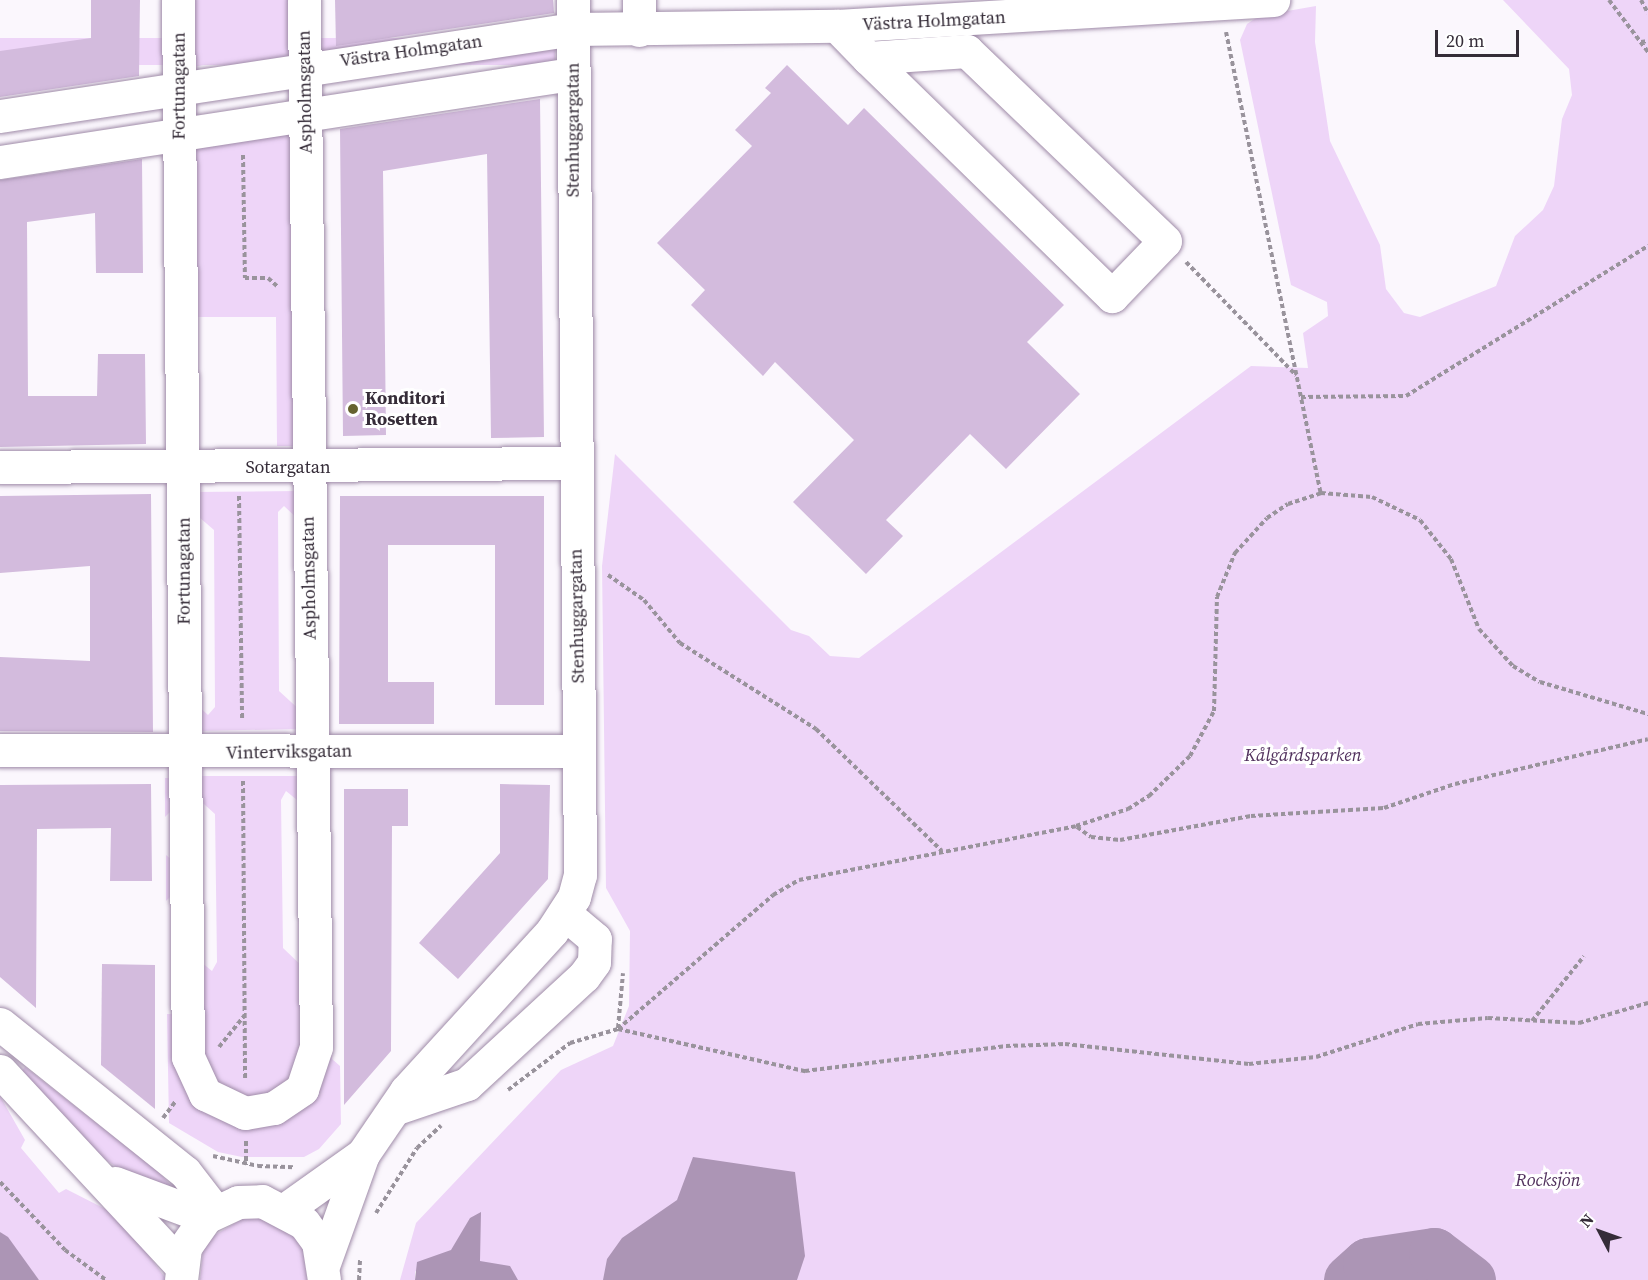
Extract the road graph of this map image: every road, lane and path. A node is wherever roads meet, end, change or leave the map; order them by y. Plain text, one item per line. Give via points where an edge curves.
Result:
1 (178, 0) edge
2 (304, 0) edge
3 (1273, 0) edge
4 (1609, 0) edge
5 (1641, 0) edge
6 (1220, 5) junction
7 (1648, 13) edge
8 (639, 15) edge
9 (581, 20) edge
10 (837, 26) junction
11 (1648, 41) edge
12 (1641, 42) junction
13 (1648, 52) edge
14 (868, 58) junction
15 (305, 66) junction
16 (571, 74) junction
17 (179, 85) junction
18 (306, 115) junction
19 (0, 116) edge
20 (243, 125) junction
21 (179, 135) junction
22 (0, 162) edge
23 (1165, 241) junction
24 (1648, 246) edge
25 (282, 291) dead end
26 (1297, 375) junction
27 (1301, 397) junction
28 (576, 464) junction
29 (0, 467) edge
30 (184, 467) junction
31 (239, 467) junction
32 (308, 467) junction
33 (1321, 493) junction
34 (605, 573) dead end
35 (1648, 714) edge
36 (1648, 739) edge
37 (0, 750) edge
38 (311, 751) junction
39 (579, 751) junction
40 (243, 752) junction
41 (186, 753) junction
42 (1076, 826) junction
43 (942, 852) junction
44 (565, 914) junction
45 (1584, 956) dead end
46 (1648, 1003) edge
47 (1532, 1021) junction
48 (0, 1024) edge
49 (618, 1029) junction
50 (0, 1071) edge
51 (497, 1097) dead end
52 (394, 1109) junction
53 (245, 1113) junction
54 (151, 1117) dead end
55 (446, 1122) dead end
56 (168, 1130) dead end
57 (201, 1151) dead end
58 (246, 1165) junction
59 (92, 1172) junction
60 (0, 1182) edge
61 (336, 1192) junction
62 (286, 1209) junction
63 (211, 1214) junction
64 (363, 1251) dead end
65 (324, 1272) edge
66 (181, 1273) edge
67 (106, 1280) edge
68 (358, 1280) edge

1 - 17 street, Fortunagatan
2 - 15 street, Aspholmsgatan
3 - 6 street, Västra Holmgatan
4 - 12 path
5 - 7 path
6 - 10 street, Västra Holmgatan
6 - 26 path
8 - 9 street, Västra Holmgatan
8 - 10 street, Västra Holmgatan
9 - 15 street, Västra Holmgatan
9 - 16 street, Stenhuggargatan
10 - 14 street
11 - 12 path
12 - 13 path
14 - 23 street via 967,51
14 - 23 street via 1112,296
15 - 17 street, Västra Holmgatan
15 - 18 street, Aspholmsgatan
16 - 18 street
16 - 28 street, Stenhuggargatan
17 - 19 street, Västra Holmgatan
17 - 21 street, Fortunagatan
18 - 20 street
18 - 32 street, Aspholmsgatan
20 - 21 street
20 - 25 path via 245,278 268,278
21 - 22 street
21 - 30 street, Fortunagatan
23 - 26 path
24 - 27 path via 1406,396
26 - 27 path
27 - 33 path
28 - 32 street, Sotargatan
28 - 39 street, Stenhuggargatan
29 - 30 street, Sotargatan
30 - 31 street, Sotargatan
30 - 41 street, Fortunagatan
31 - 32 street, Sotargatan
31 - 40 path
32 - 38 street, Aspholmsgatan
33 - 35 path via 1372,497 1429,528 1451,559 1479,629 1513,666 1540,682
33 - 42 path via 1274,513 1235,553 1217,597 1214,711 1190,756 1128,809
34 - 43 path via 644,600 680,643 816,729
36 - 42 path via 1455,784 1384,808 1251,816 1120,840 1091,837
37 - 41 street, Vinterviksgatan
38 - 39 street, Vinterviksgatan
38 - 40 street, Vinterviksgatan
38 - 53 street, Aspholmsgatan via 315,1062 290,1101
39 - 44 street, Stenhuggargatan via 580,875
40 - 41 street, Vinterviksgatan
40 - 53 path
41 - 53 street, Fortunagatan via 188,1057 205,1094
42 - 43 path
43 - 49 path via 799,880 766,901
44 - 52 street, Stenhuggargatan
44 - 52 street via 595,939 594,962 584,976 466,1084
45 - 47 path
46 - 47 path via 1602,1019
47 - 49 path via 1418,1024 1316,1057 1249,1064 1065,1044 1006,1046 805,1071
48 - 63 street via 184,1172
49 - 51 path via 570,1043
50 - 59 street
52 - 61 street, Stenhuggargatan
53 - 58 path
54 - 56 path
55 - 61 path via 417,1149 369,1220
57 - 58 path
58 - 61 path via 305,1170
59 - 63 street via 157,1203
59 - 66 street
60 - 67 path via 65,1250
61 - 62 street
61 - 65 street, Stenhuggargatan
62 - 63 street via 262,1201
62 - 65 street via 318,1242
63 - 66 street via 194,1230
64 - 68 path

